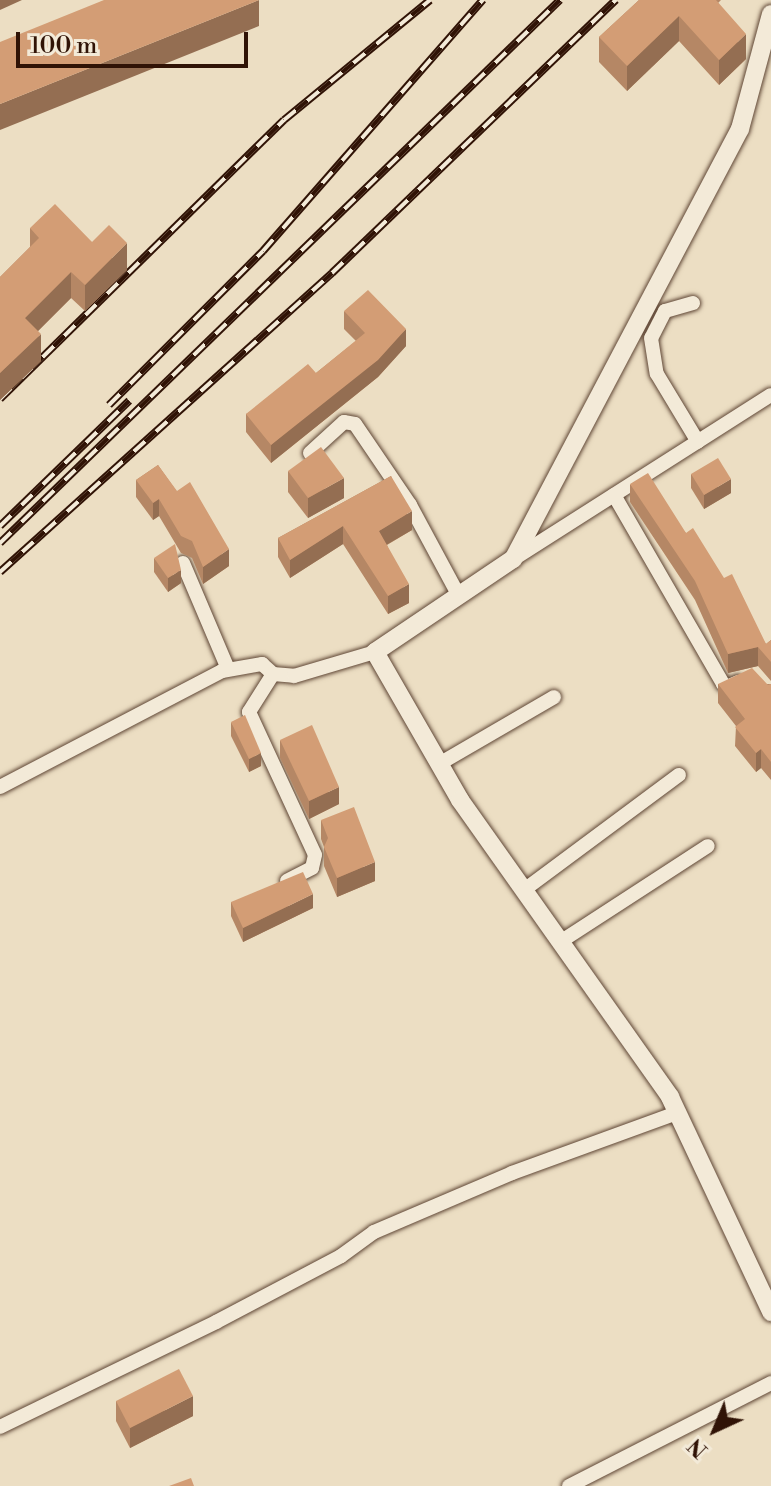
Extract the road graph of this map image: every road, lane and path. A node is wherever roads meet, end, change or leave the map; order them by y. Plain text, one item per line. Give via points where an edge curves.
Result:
1 (771, 14) edge
2 (693, 303) dead end
3 (768, 402) edge
4 (698, 442) junction
5 (310, 453) edge
6 (614, 495) junction
7 (513, 559) junction
8 (183, 563) edge
9 (459, 596) junction
10 (375, 652) junction
11 (228, 669) junction
12 (273, 674) junction
13 (755, 675) edge
14 (554, 697) dead end
15 (439, 764) junction
16 (679, 775) dead end
17 (0, 787) edge
18 (708, 846) dead end
19 (273, 888) edge
20 (524, 890) junction
21 (560, 942) junction
22 (677, 1113) junction
23 (764, 1280) edge
24 (771, 1312) edge
25 (771, 1383) edge
26 (0, 1427) edge
27 (569, 1486) edge

1 - 7 street via 740,129
2 - 4 street via 665,311 651,338 657,374
3 - 4 street
4 - 6 street
5 - 9 street via 352,421
6 - 7 street
6 - 13 street via 723,684
7 - 9 street
8 - 11 street
9 - 10 street
10 - 12 street via 294,676
10 - 15 street
11 - 12 street via 262,664
11 - 17 street
12 - 19 street via 249,712 315,859 312,868
14 - 15 street
15 - 20 street
16 - 20 street
18 - 21 street
20 - 21 street
21 - 22 street
22 - 23 street
22 - 26 street via 512,1173 374,1232 341,1256 216,1322
23 - 24 street
25 - 27 street

